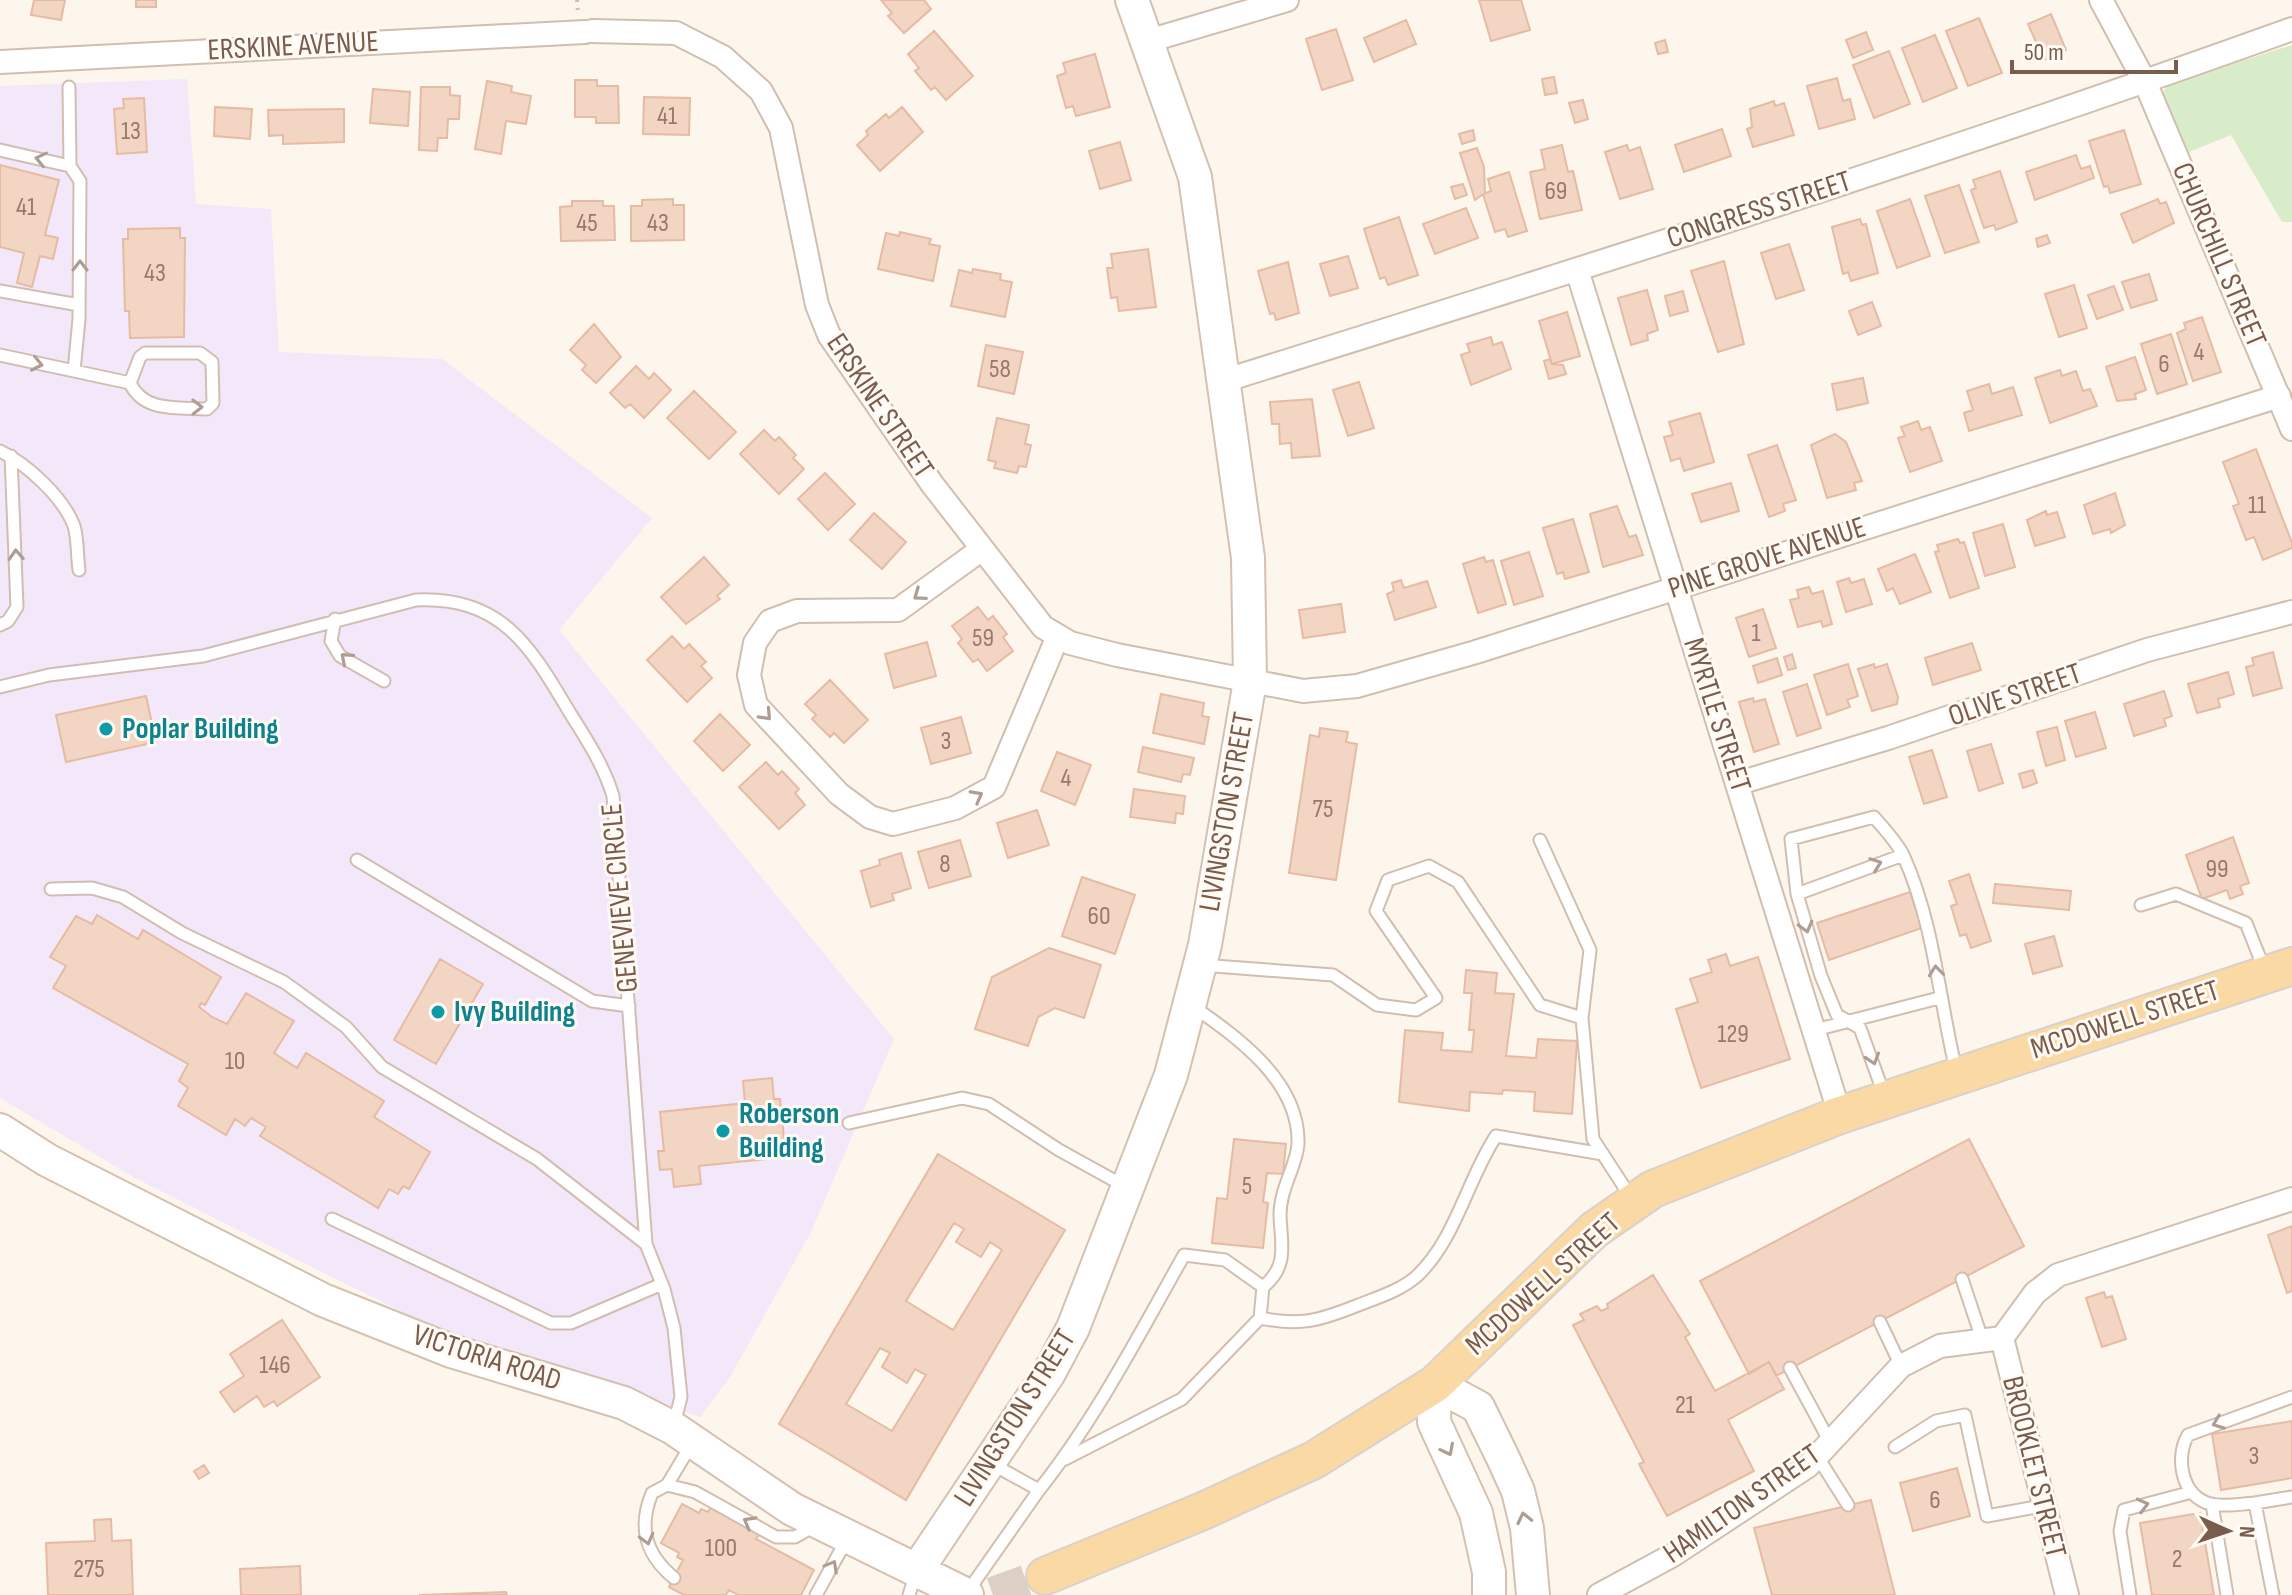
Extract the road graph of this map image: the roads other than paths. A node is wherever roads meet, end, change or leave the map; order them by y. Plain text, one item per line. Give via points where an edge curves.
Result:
1 (1132, 0) edge
2 (1287, 0) edge
3 (2101, 0) edge
4 (2292, 29) edge
5 (632, 31) joint
6 (1148, 41) junction
7 (0, 62) edge
8 (2145, 82) junction
9 (69, 87) dead end
10 (0, 150) edge
11 (70, 166) junction
12 (1577, 270) junction
13 (0, 291) edge
14 (79, 305) junction
15 (0, 355) edge
16 (74, 371) junction
17 (1223, 381) junction
18 (130, 383) junction
19 (2279, 396) junction
20 (2292, 429) edge
21 (5, 454) edge
22 (982, 549) junction
23 (79, 570) dead end
24 (1677, 586) junction
25 (2292, 612) edge
26 (335, 619) junction
27 (0, 625) edge
28 (1058, 636) junction
29 (384, 681) dead end
30 (1250, 681) junction
31 (0, 687) edge
32 (1739, 783) junction
33 (1540, 840) dead end
34 (1903, 855) junction
35 (357, 860) dead end
36 (51, 889) dead end
37 (1797, 894) junction
38 (2141, 905) dead end
39 (1200, 965) junction
40 (2279, 970) edge
41 (1939, 998) junction
42 (1190, 1005) junction
43 (629, 1006) junction
44 (1582, 1018) junction
45 (1852, 1023) junction
46 (1815, 1030) junction
47 (1957, 1074) junction
48 (1886, 1099) junction
49 (1840, 1115) junction
50 (849, 1123) dead end
51 (0, 1130) edge
52 (1603, 1154) junction
53 (1129, 1188) junction
54 (2292, 1199) edge
55 (1634, 1203) junction
56 (332, 1219) dead end
57 (646, 1244) junction
58 (1962, 1279) dead end
59 (662, 1284) junction
60 (1263, 1287) junction
61 (1260, 1318) junction
62 (1880, 1322) dead end
63 (1992, 1338) junction
64 (1901, 1366) junction
65 (1790, 1368) dead end
66 (1435, 1384) junction
67 (2292, 1397) edge
68 (682, 1436) junction
69 (1895, 1447) dead end
70 (1824, 1449) junction
71 (1063, 1460) junction
72 (988, 1462) junction
73 (667, 1485) junction
74 (1039, 1490) junction
75 (2192, 1492) junction
76 (2292, 1497) edge
77 (2255, 1503) junction
78 (2212, 1504) junction
79 (1848, 1505) dead end
80 (2042, 1506) junction
81 (820, 1523) junction
82 (848, 1537) junction
83 (1045, 1576) tunnel mouth
84 (674, 1578) dead end
85 (913, 1582) edge
86 (816, 1595) edge
87 (966, 1595) edge
88 (1489, 1595) edge
89 (1533, 1595) edge
90 (1599, 1595) edge
91 (2067, 1595) edge
92 (2130, 1595) edge
93 (2227, 1595) edge
94 (2273, 1595) edge

1 - 6 street, LIVINGSTON STREET
2 - 6 street
3 - 8 street, CHURCHILL STREET
4 - 8 street, CONGRESS STREET
5 - 7 street, ERSKINE AVENUE
5 - 22 street, ERSKINE STREET via 676,33 723,57 761,91 781,128 817,305 829,335
6 - 17 street, LIVINGSTON STREET via 1195,177
8 - 12 street, CONGRESS STREET
8 - 19 street, CHURCHILL STREET
9 - 11 lane
11 -> 10 lane
14 -> 11 lane via 80,181
12 - 17 street, CONGRESS STREET
12 - 24 street, MYRTLE STREET
13 - 14 lane
14 - 16 lane
15 -> 16 lane
16 - 18 lane
17 - 30 street, LIVINGSTON STREET via 1248,558
18 -> 18 lane via 142,402 152,405 207,409 213,403 212,362 200,353 145,353
19 - 20 street, CHURCHILL STREET
19 - 24 street, PINE GROVE AVENUE
21 - 23 lane via 45,483 74,526
27 -> 21 lane via 17,607
22 - 28 street, ERSKINE STREET via 1043,627
22 -> 28 street via 898,610 797,611 770,621 755,643 749,675 756,705 839,794 870,817 893,824 955,808 994,787
24 - 30 street, PINE GROVE AVENUE via 1357,686 1303,691
24 - 32 street, MYRTLE STREET
25 - 32 street, OLIVE STREET via 2147,650
29 -> 26 lane via 340,656 331,641
26 - 31 lane, GENEVIEVE CIRCLE via 203,656
26 - 43 lane, GENEVIEVE CIRCLE via 416,600 454,601 508,626 538,659 600,763 613,796
28 - 30 street, ERSKINE STREET via 1117,655
30 - 39 street, LIVINGSTON STREET
32 - 46 street, MYRTLE STREET
33 - 44 lane via 1590,950
37 -> 34 lane
34 - 37 lane via 1874,817 1791,839
41 -> 34 lane via 1934,949
35 - 43 lane via 592,1001
36 - 57 lane via 92,888 123,897 182,933 284,982 346,1027 382,1067 537,1159
37 -> 45 lane via 1837,1015
38 - 40 lane via 2176,894 2246,923
39 - 42 street, LIVINGSTON STREET
39 - 44 lane via 1333,975 1377,1005 1416,1010 1436,998 1376,911 1388,880 1429,866 1458,882 1540,1005
40 - 47 main road, MCDOWELL STREET
41 - 45 lane
41 - 47 lane
42 - 53 street, LIVINGSTON STREET via 1171,1075
42 - 60 lane via 1262,1063 1292,1107 1298,1146 1285,1180 1284,1248 1276,1276
43 - 57 lane, GENEVIEVE CIRCLE
44 - 52 lane via 1593,1139
45 - 46 lane
45 -> 48 lane via 1868,1044
46 - 49 street, MYRTLE STREET
47 - 48 main road, MCDOWELL STREET
48 - 49 main road, MCDOWELL STREET
49 - 55 main road, MCDOWELL STREET via 1653,1189
50 - 53 lane via 962,1098 989,1104
51 - 68 street, VICTORIA ROAD via 47,1160 323,1300 451,1351 624,1403
52 - 55 lane
52 - 61 lane via 1496,1136 1478,1163 1453,1225 1417,1275 1387,1294 1317,1321 1290,1324
53 - 72 street, LIVINGSTON STREET via 1073,1328
54 - 63 street via 2058,1275
55 - 66 main road, MCDOWELL STREET via 1594,1230
56 - 59 lane via 551,1323 571,1323
57 - 59 lane
58 - 63 lane
59 - 68 lane via 674,1328
60 - 61 lane
60 - 71 lane via 1225,1260 1184,1255
61 - 71 lane via 1182,1399
62 - 64 lane
63 - 64 street, HAMILTON STREET via 1940,1346
63 - 80 street, BROOKLET STREET
64 - 70 street, HAMILTON STREET
65 - 70 lane
66 - 83 main road, MCDOWELL STREET via 1314,1460
66 -> 88 street via 1434,1422 1476,1513
89 -> 66 street via 1527,1528 1503,1458 1478,1407
67 -> 75 lane via 2188,1435 2181,1459
68 - 73 lane
68 - 81 street, VICTORIA ROAD
69 - 80 lane via 1936,1421 1965,1415 1987,1516
70 - 79 lane
70 - 90 street, HAMILTON STREET via 1673,1555
71 - 74 lane
72 - 74 lane
72 - 85 street, LIVINGSTON STREET
81 -> 73 lane via 795,1537 776,1537 695,1492
73 -> 84 lane via 652,1493 643,1515 652,1556
74 - 87 lane
75 - 78 lane
92 -> 75 lane via 2120,1531 2124,1510
76 - 77 lane
77 - 78 lane
77 - 94 lane
78 - 93 lane
80 - 91 street, BROOKLET STREET
81 - 82 street, VICTORIA ROAD
82 - 85 street, VICTORIA ROAD
86 -> 82 lane
85 - 87 street, VICTORIA ROAD

